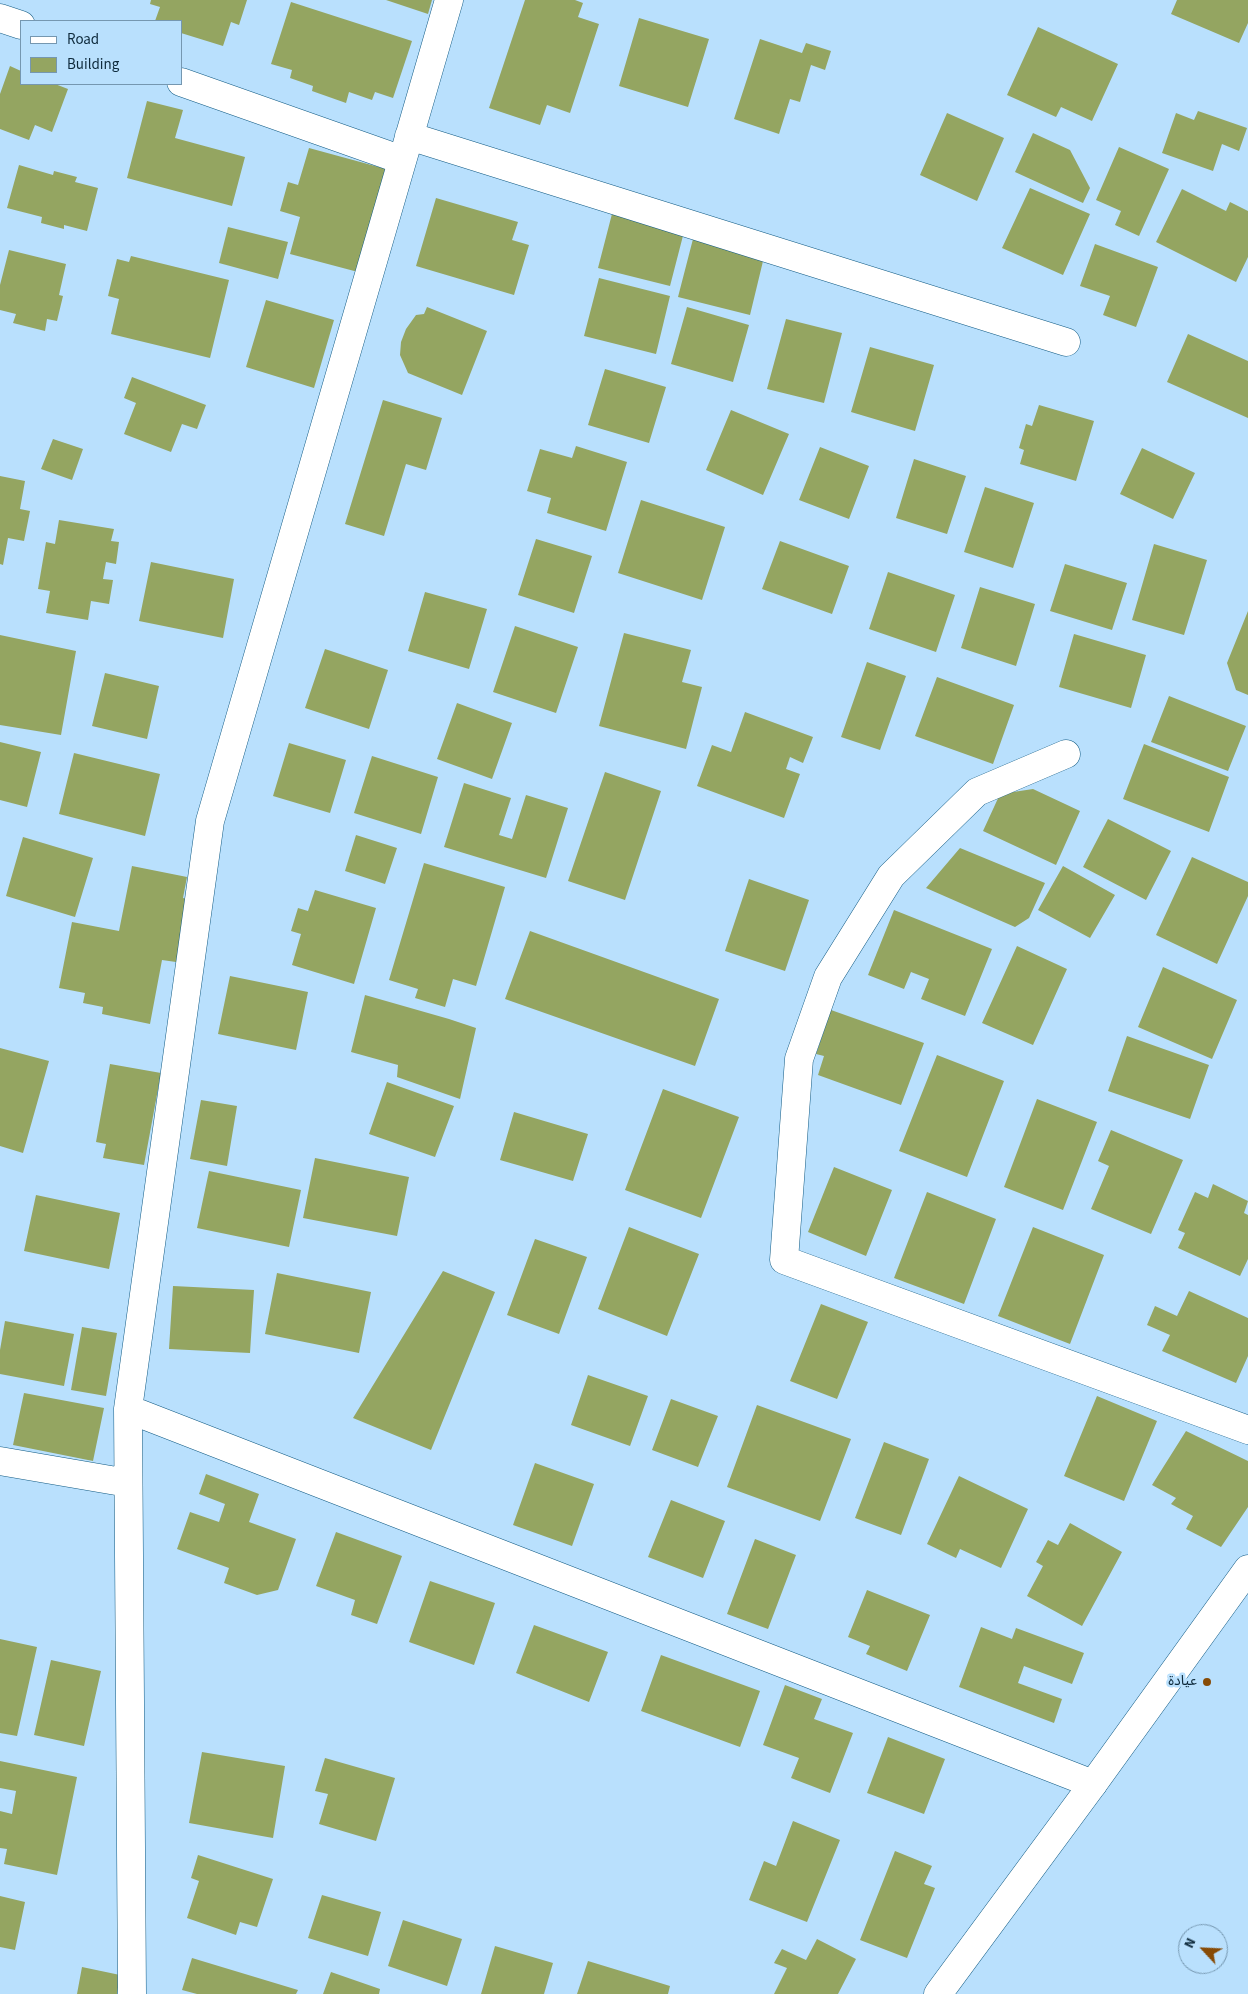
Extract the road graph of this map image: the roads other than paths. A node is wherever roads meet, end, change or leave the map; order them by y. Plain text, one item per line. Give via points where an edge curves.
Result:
1 (448, 0) edge
2 (0, 18) edge
3 (20, 26) edge
4 (182, 82) edge
5 (405, 148) junction
6 (1066, 342) dead end
7 (1066, 754) dead end
8 (128, 1409) junction
9 (1248, 1430) edge
10 (0, 1461) edge
11 (128, 1483) junction
12 (1248, 1569) edge
13 (1093, 1784) junction
14 (132, 1994) edge
15 (938, 1994) edge

1 - 5 street
2 - 3 street
4 - 5 street
5 - 6 street
5 - 8 street via 210,821
7 - 9 street via 977,792 890,876 828,976 799,1059 784,1260
8 - 11 street
8 - 13 street
10 - 11 street
11 - 14 street
12 - 13 street
13 - 15 street

